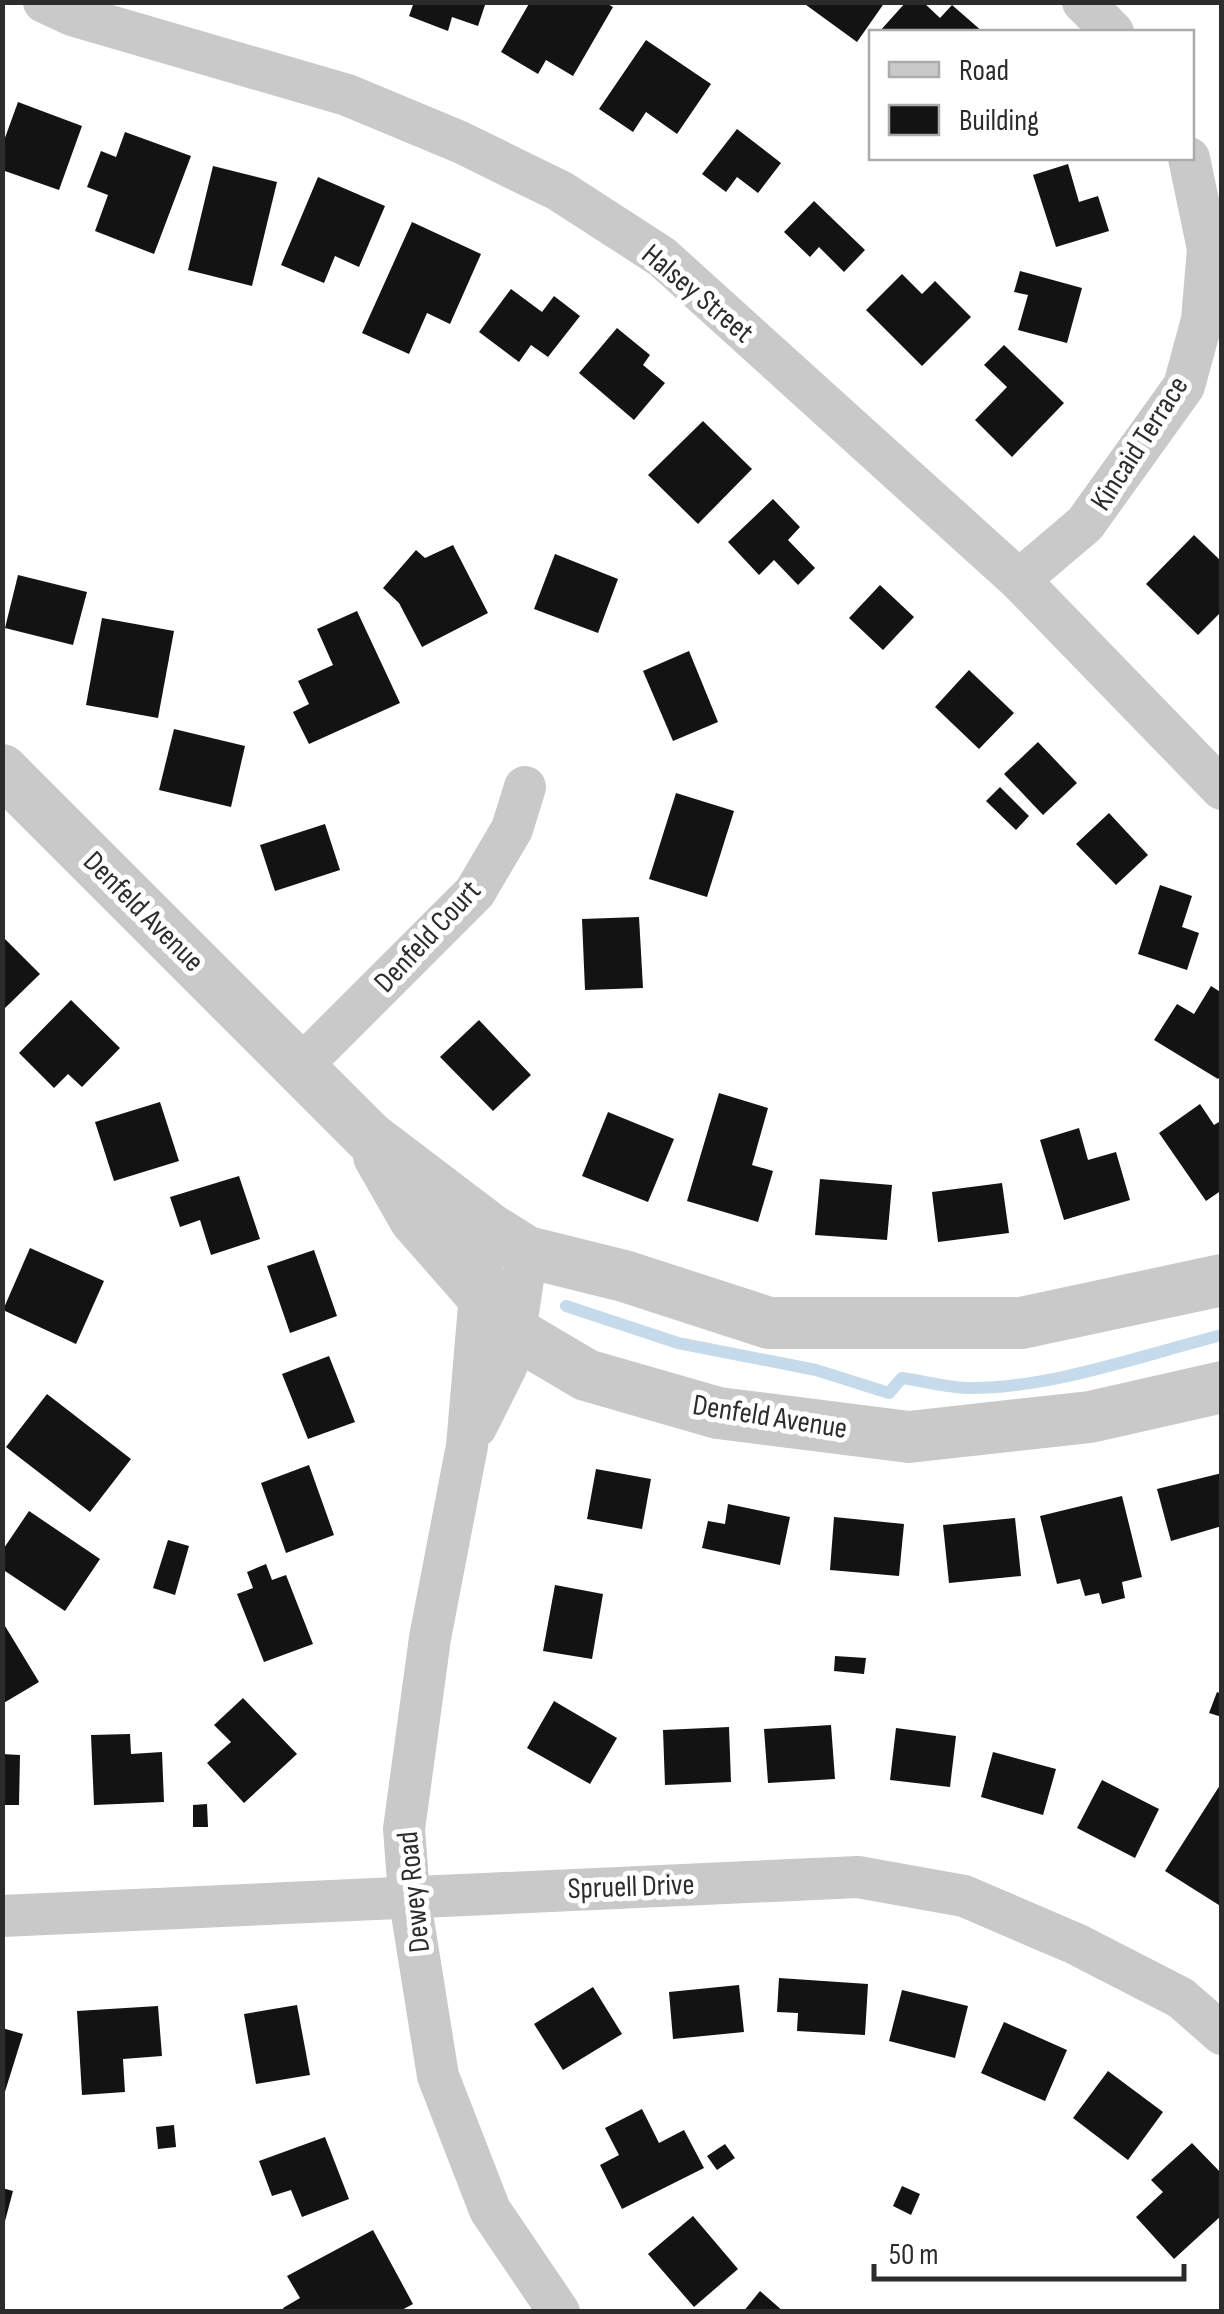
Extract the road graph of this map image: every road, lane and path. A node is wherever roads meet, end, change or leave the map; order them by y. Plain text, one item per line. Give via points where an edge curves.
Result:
1 (44, 2) edge
2 (1083, 2) edge
3 (1111, 30) edge
4 (1189, 160) edge
5 (1020, 580) junction
6 (2, 770) edge
7 (524, 787) dead end
8 (1222, 790) edge
9 (300, 1066) junction
10 (369, 1137) junction
11 (508, 1240) junction
12 (1222, 1280) edge
13 (478, 1294) junction
14 (515, 1333) junction
15 (1222, 1387) edge
16 (468, 1446) junction
17 (409, 1895) junction
18 (2, 1916) edge
19 (1222, 2034) edge
20 (559, 2312) edge

1 - 5 street, Halsey Street via 346,95 560,191 662,257
2 - 3 street
4 - 5 street, Kincaid Terrace via 1208,249 1202,320 1184,386 1085,524
5 - 8 street, Halsey Street
6 - 9 street, Denfeld Avenue
7 - 9 street, Denfeld Court via 512,829 475,892
9 - 10 street, Denfeld Avenue
10 - 11 street, Denfeld Avenue
10 - 13 street, Denfeld Avenue via 415,1220
11 - 12 street, Denfeld Avenue via 769,1323 1022,1323
11 - 13 street, Dewey Road
11 - 14 street, Dewey Road
13 - 14 street, Denfeld Avenue
13 - 16 street, Dewey Road
14 - 15 street, Denfeld Avenue via 586,1375 718,1413 908,1438 1090,1417
14 - 16 street, Dewey Road
16 - 17 street, Dewey Road via 430,1638 404,1828
17 - 18 street, Spruell Drive
17 - 19 street, Spruell Drive via 858,1877 964,1896 1076,1944 1181,1998
17 - 20 street, Dewey Road via 438,2076 490,2210

